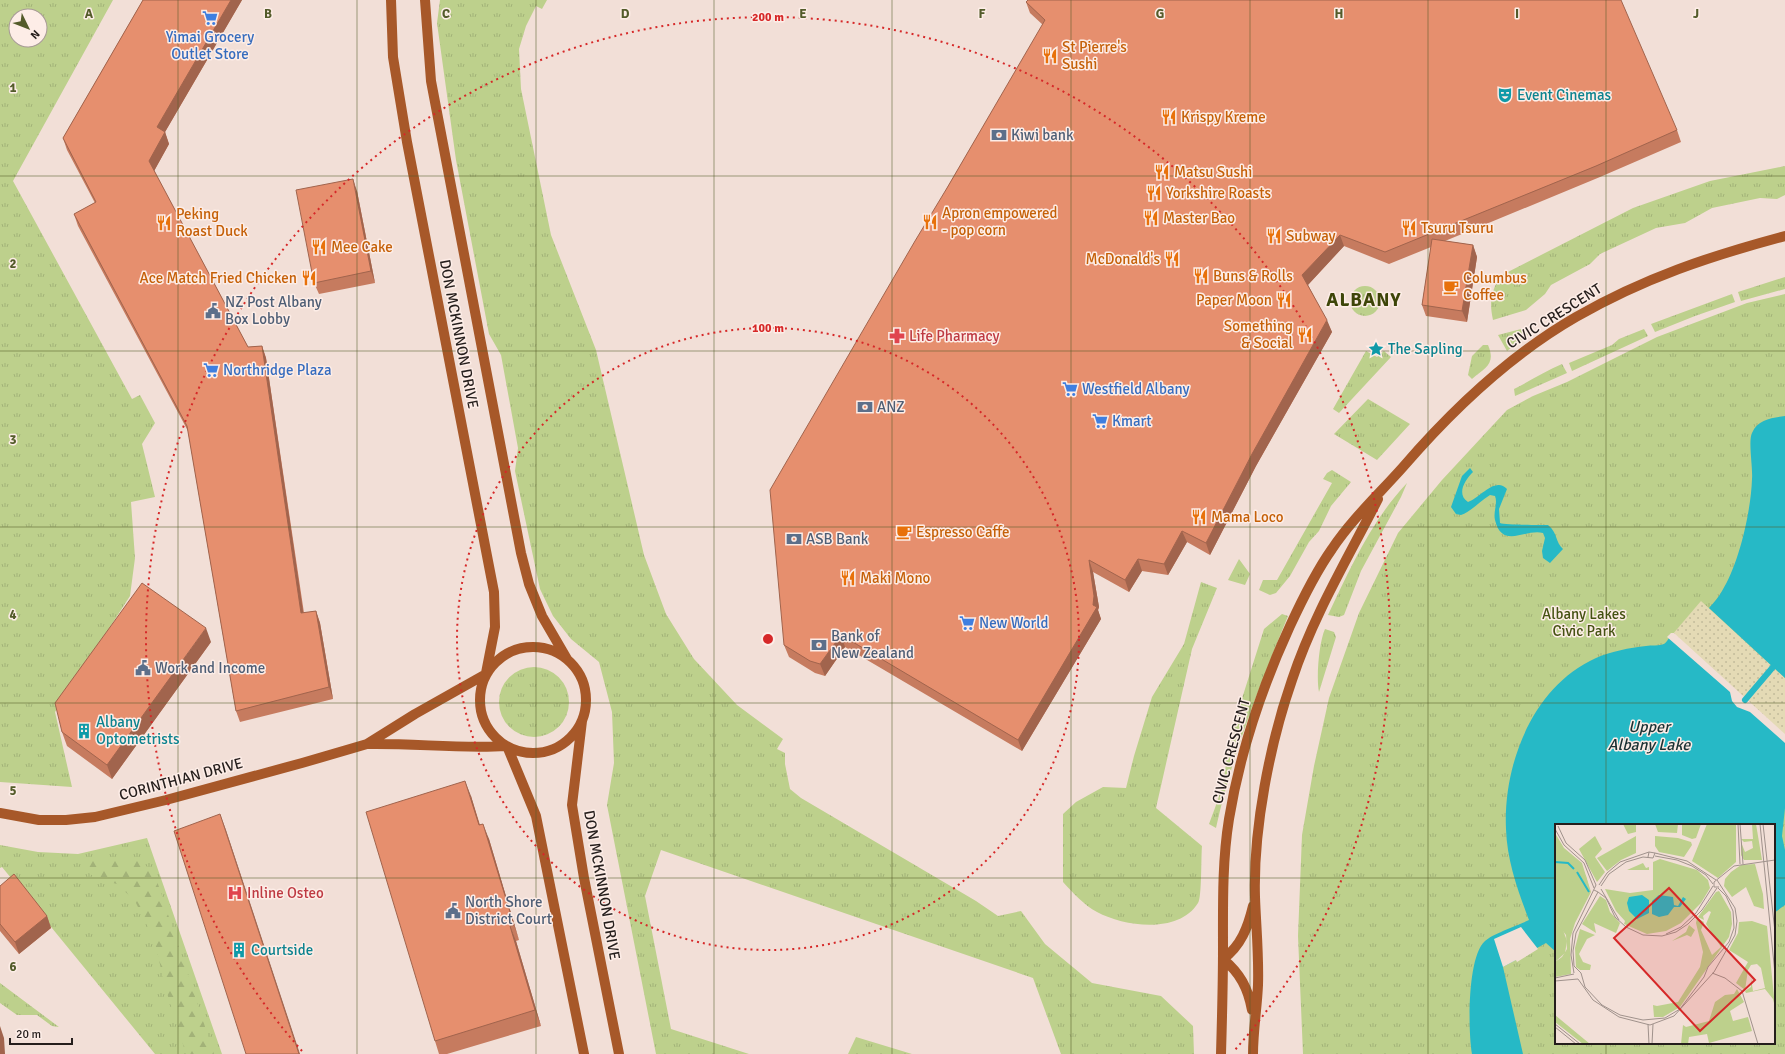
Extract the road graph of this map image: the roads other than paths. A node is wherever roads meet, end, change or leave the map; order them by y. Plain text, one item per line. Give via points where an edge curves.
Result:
1 (391, 0) edge
2 (425, 0) edge
3 (1785, 236) edge
4 (1383, 490) junction
5 (567, 659) junction
6 (486, 674) junction
7 (582, 720) junction
8 (367, 744) junction
9 (507, 746) junction
10 (0, 813) edge
11 (1255, 896) junction
12 (1223, 959) junction
13 (1254, 1023) junction
14 (584, 1054) edge
15 (619, 1054) edge
16 (1221, 1054) edge
17 (1253, 1054) edge

1 - 6 street, DON MCKINNON DRIVE via 393,57 406,142 494,592 495,627
2 - 5 street, DON MCKINNON DRIVE via 433,88 521,553 529,584 542,616
3 - 4 street, CIVIC CRESCENT via 1698,261 1633,287 1573,318 1524,351 1483,385 1429,437
4 - 11 street, CIVIC CRESCENT via 1331,588 1292,678 1275,737 1264,797 1258,833
4 - 12 street, CIVIC CRESCENT via 1354,520 1317,573 1282,644 1260,700 1242,761 1229,819 1223,902
5 - 6 street via 549,649 519,648 500,658
5 - 7 street via 578,672 584,687 586,698
6 - 8 street, CORINTHIAN DRIVE
6 - 9 street via 480,691 480,710 492,734
7 - 9 street via 569,738 550,750 528,753
7 - 15 street, DON MCKINNON DRIVE via 572,805
8 - 9 street, CORINTHIAN DRIVE via 397,743 474,748
8 - 10 street, CORINTHIAN DRIVE via 95,817 39,820
9 - 14 street via 536,816
11 - 12 street via 1250,918 1239,944
11 - 13 street, CIVIC CRESCENT via 1258,984
12 - 13 street via 1240,975 1246,985
12 - 16 street, CIVIC CRESCENT
13 - 17 street, CIVIC CRESCENT

